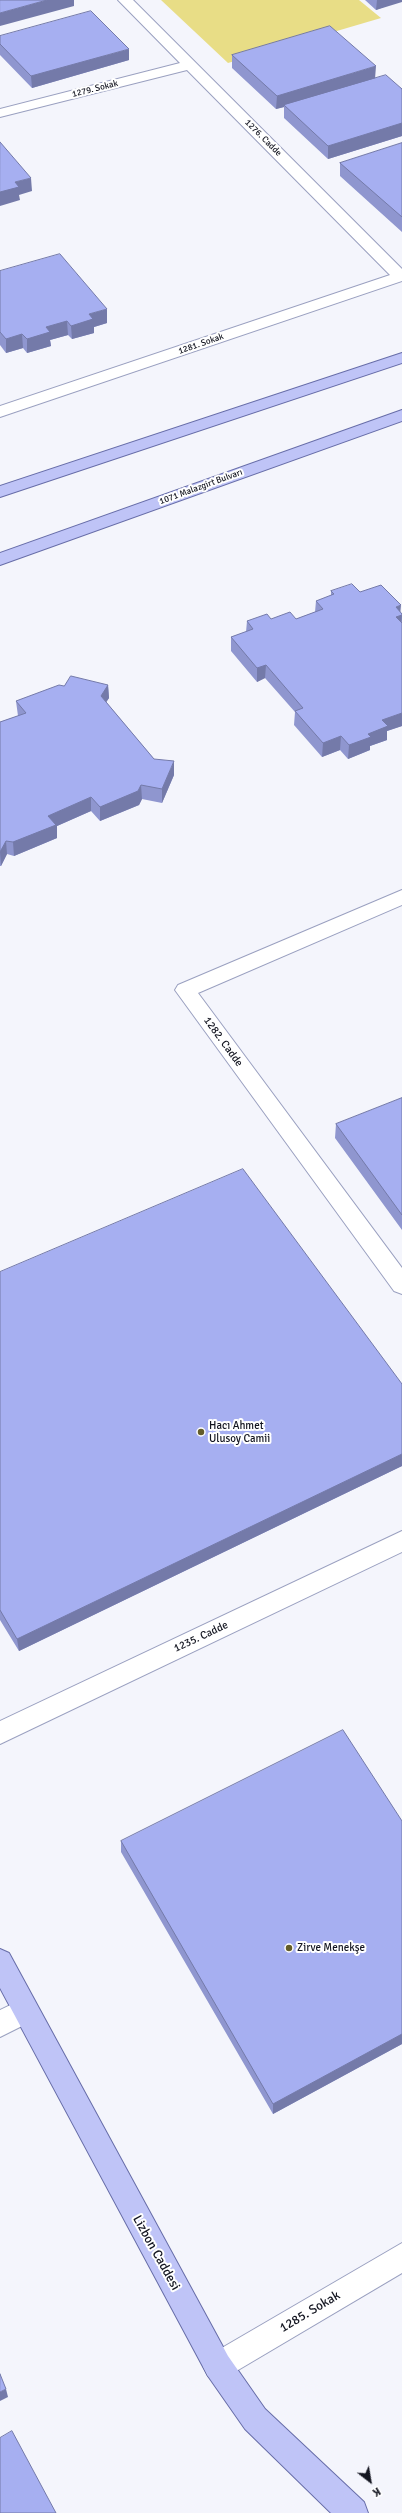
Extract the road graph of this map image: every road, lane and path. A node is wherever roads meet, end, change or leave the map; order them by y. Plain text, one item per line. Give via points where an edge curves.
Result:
1 (125, 0) edge
2 (190, 65) junction
3 (0, 113) edge
4 (401, 276) edge
5 (402, 347) edge
6 (402, 358) edge
7 (360, 372) junction
8 (0, 412) edge
9 (402, 415) edge
10 (402, 428) edge
11 (324, 443) junction
12 (0, 492) edge
13 (0, 559) edge
14 (402, 897) edge
15 (402, 1285) edge
16 (402, 1541) edge
17 (0, 1733) edge
18 (0, 1962) edge
19 (25, 2011) junction
20 (0, 2024) edge
21 (402, 2257) edge
22 (218, 2366) junction
23 (354, 2513) edge

1 - 2 street, 1276. Cadde
2 - 3 street, 1279. Sokak
2 - 4 street, 1276. Cadde
4 - 8 street, 1281. Sokak
5 - 7 main road
6 - 7 main road
7 - 12 main road
9 - 11 main road, 1071 Malazgirt Bulvarı
10 - 11 main road
11 - 13 main road, 1071 Malazgirt Bulvarı
14 - 15 street, 1282. Cadde via 185,990
16 - 17 street, 1235. Cadde
18 - 19 main road, Lizbon Caddesi
19 - 20 street
19 - 22 main road, Lizbon Caddesi
21 - 22 street, 1285. Sokak
22 - 23 main road, Lizbon Caddesi via 255,2419

